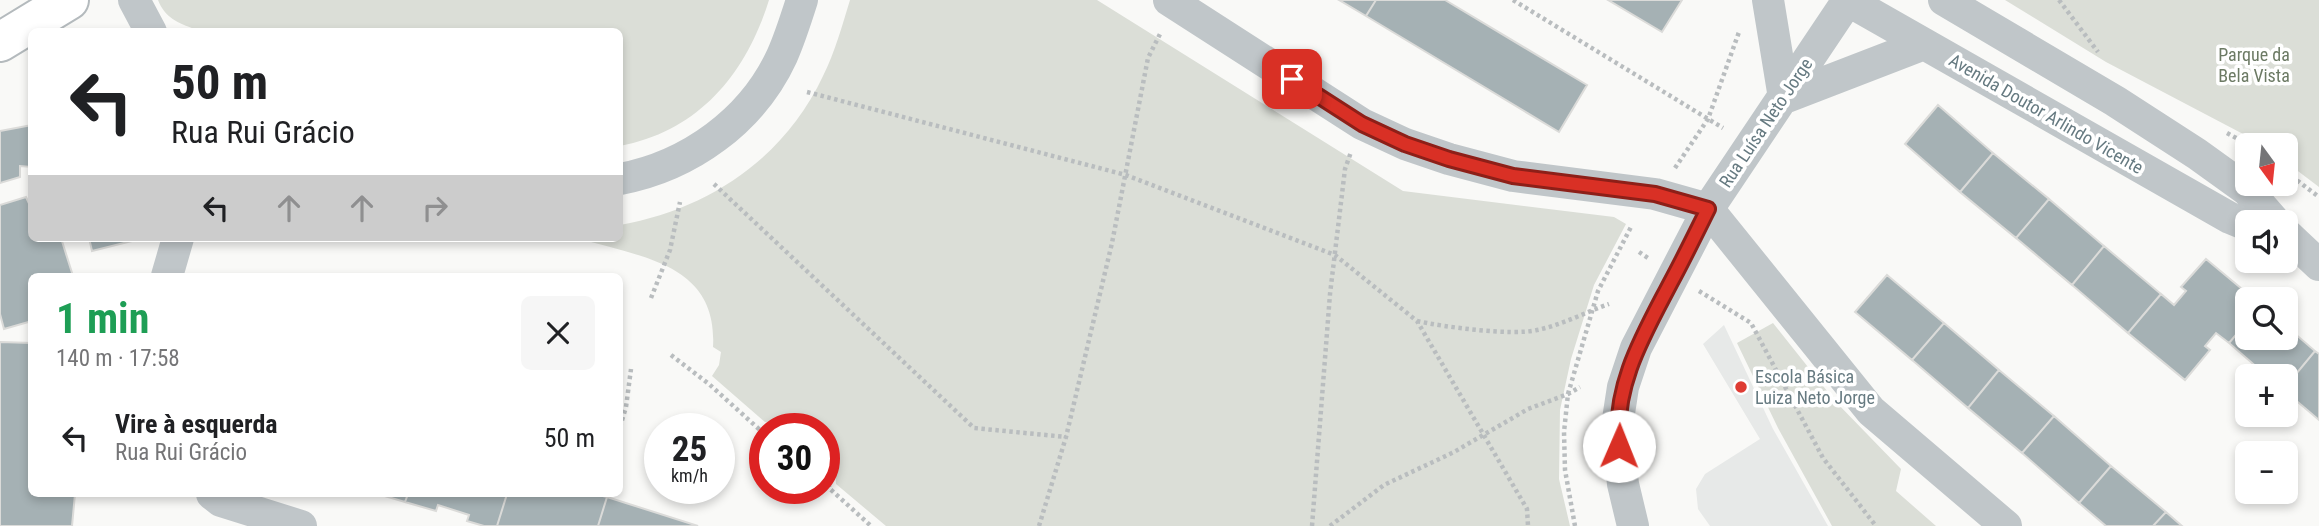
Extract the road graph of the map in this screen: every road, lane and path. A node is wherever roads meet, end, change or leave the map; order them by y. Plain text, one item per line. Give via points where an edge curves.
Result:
1 (69, 0) edge
2 (134, 0) edge
3 (802, 0) edge
4 (1513, 0) edge
5 (1848, 0) edge
6 (1944, 0) edge
7 (2059, 0) edge
8 (1768, 1) edge
9 (1173, 2) edge
10 (22, 25) edge
11 (149, 28) edge
12 (1924, 44) junction
13 (2106, 62) dead end
14 (807, 92) dead end
15 (1784, 98) junction
16 (1708, 119) junction
17 (1362, 124) junction
18 (1751, 145) junction
19 (1674, 170) dead end
20 (1126, 176) junction
21 (623, 178) edge
22 (2298, 181) edge
23 (714, 184) dead end
24 (2319, 197) edge
25 (680, 202) dead end
26 (1708, 209) junction
27 (2264, 210) edge
28 (2235, 220) edge
29 (1631, 227) dead end
30 (177, 242) edge
31 (2298, 246) edge
32 (1639, 252) dead end
33 (1335, 255) junction
34 (2319, 265) edge
35 (168, 273) edge
36 (1675, 275) junction
37 (651, 298) dead end
38 (1609, 303) dead end
39 (1591, 310) junction
40 (1418, 321) junction
41 (671, 355) dead end
42 (631, 369) dead end
43 (1580, 387) dead end
44 (1568, 394) junction
45 (623, 417) edge
46 (749, 420) edge
47 (1483, 434) junction
48 (1066, 437) junction
49 (216, 497) edge
50 (840, 497) edge
51 (301, 526) edge
52 (871, 526) edge
53 (1039, 526) edge
54 (1312, 526) edge
55 (1330, 526) edge
56 (1528, 526) edge
57 (1575, 526) edge
58 (1633, 526) edge
59 (1876, 526) edge
60 (2006, 526) edge

1 - 10 main road
2 - 11 street
3 - 21 street via 768,82 732,124 687,156
4 - 16 path
5 - 12 street, Avenida Doutor Arlindo Vicente
5 - 15 street, Rua Luísa Neto Jorge
6 - 27 street via 2197,154 2247,190
7 - 13 path
8 - 15 street
8 - 16 path via 1747,9
9 - 17 street
9 - 20 path via 1148,58
12 - 15 street
12 - 28 street, Avenida Doutor Arlindo Vicente
14 - 20 path
15 - 18 street, Rua Luísa Neto Jorge
16 - 18 path
16 - 19 path
17 - 26 street via 1405,144 1513,176 1655,194
17 - 33 path via 1345,169
18 - 26 street, Rua Luísa Neto Jorge
20 - 33 path
20 - 48 path
22 - 24 path
23 - 48 path via 974,428
25 - 37 path via 670,250
26 - 36 street, Rua Luísa Neto Jorge
26 - 60 street via 1871,411
29 - 39 path
30 - 35 street
31 - 34 street
32 - 36 path
33 - 40 path
33 - 54 path
36 - 58 street, Rua Luísa Neto Jorge via 1636,348 1623,387 1617,426
36 - 59 path via 1751,323 1823,458
38 - 39 path
39 - 40 path via 1522,332
39 - 44 path
40 - 47 path
41 - 46 path
42 - 45 path
43 - 44 path
44 - 47 path
44 - 57 path via 1565,470
47 - 55 path via 1384,485
47 - 56 path via 1527,509
48 - 53 path
49 - 51 street
50 - 52 path

